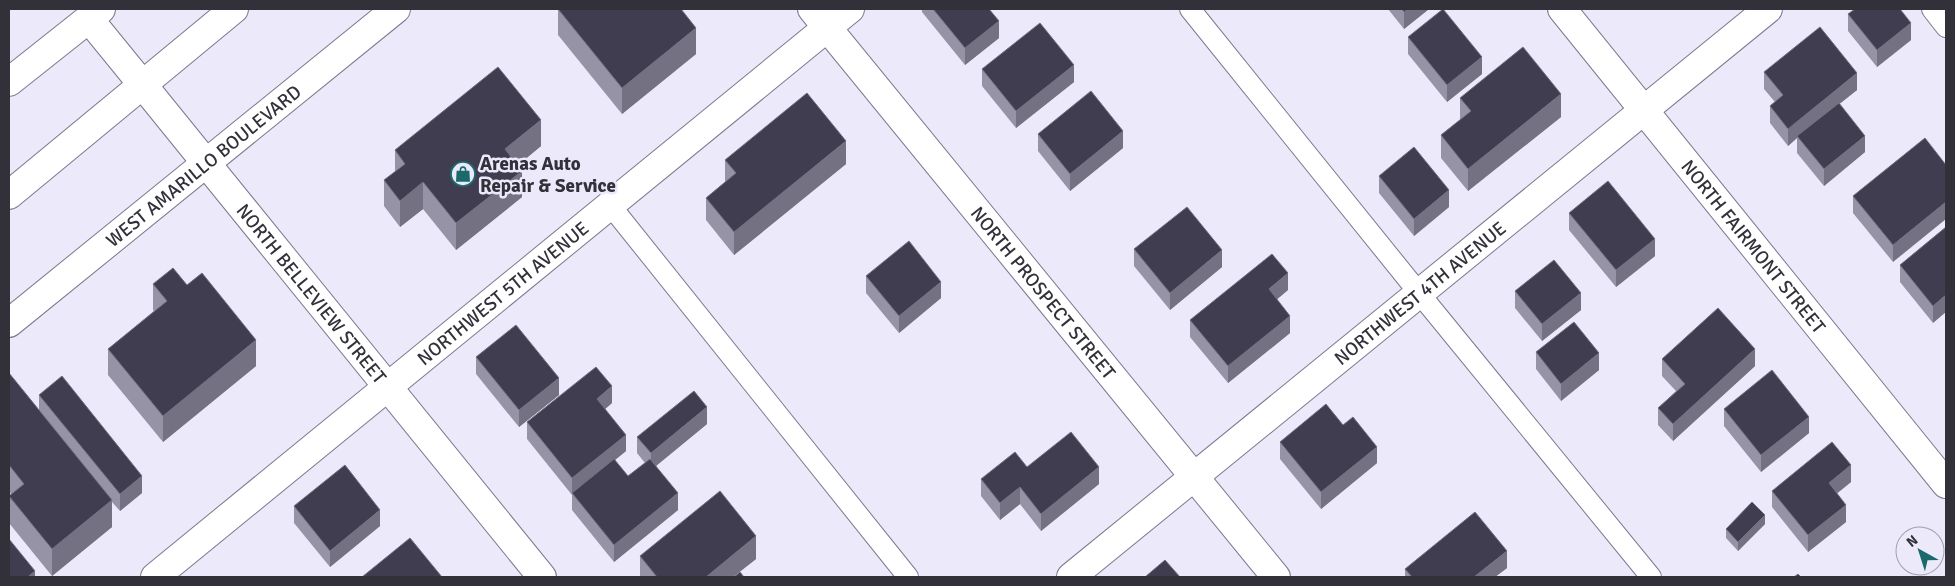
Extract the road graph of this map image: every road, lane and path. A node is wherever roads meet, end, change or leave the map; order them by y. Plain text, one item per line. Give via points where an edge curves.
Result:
1 (234, 9) edge
2 (396, 9) edge
3 (850, 9) edge
4 (1190, 9) edge
5 (1562, 9) edge
6 (1768, 9) edge
7 (1932, 9) edge
8 (90, 12) edge
9 (819, 18) edge
10 (1946, 27) edge
11 (9, 82) edge
12 (142, 84) junction
13 (1643, 110) junction
14 (206, 163) junction
15 (12, 192) edge
16 (610, 205) junction
17 (1419, 293) junction
18 (9, 323) edge
19 (388, 387) junction
20 (1194, 477) junction
21 (1946, 484) edge
22 (163, 575) edge
23 (542, 577) edge
24 (908, 577) edge
25 (1071, 577) edge
26 (1276, 577) edge
27 (1651, 577) edge

1 - 12 main road
2 - 14 main road, WEST AMARILLO BOULEVARD
3 - 9 main road, NORTHWEST 5TH AVENUE
4 - 17 lane
5 - 13 main road, NORTH FAIRMONT STREET
6 - 13 main road, NORTHWEST 4TH AVENUE
7 - 10 lane
8 - 11 main road
8 - 12 main road, NORTH BELLEVIEW STREET
9 - 16 main road, NORTHWEST 5TH AVENUE
9 - 20 main road, NORTH PROSPECT STREET
12 - 14 main road, NORTH BELLEVIEW STREET
12 - 15 main road
13 - 17 main road, NORTHWEST 4TH AVENUE
13 - 21 main road, NORTH FAIRMONT STREET
14 - 18 main road, WEST AMARILLO BOULEVARD
14 - 19 main road, NORTH BELLEVIEW STREET
16 - 19 main road, NORTHWEST 5TH AVENUE
16 - 24 lane
17 - 20 main road, NORTHWEST 4TH AVENUE
17 - 27 lane
19 - 22 main road, NORTHWEST 5TH AVENUE
19 - 23 main road, NORTH BELLEVIEW STREET
20 - 25 main road, NORTHWEST 4TH AVENUE
20 - 26 main road, NORTH PROSPECT STREET

